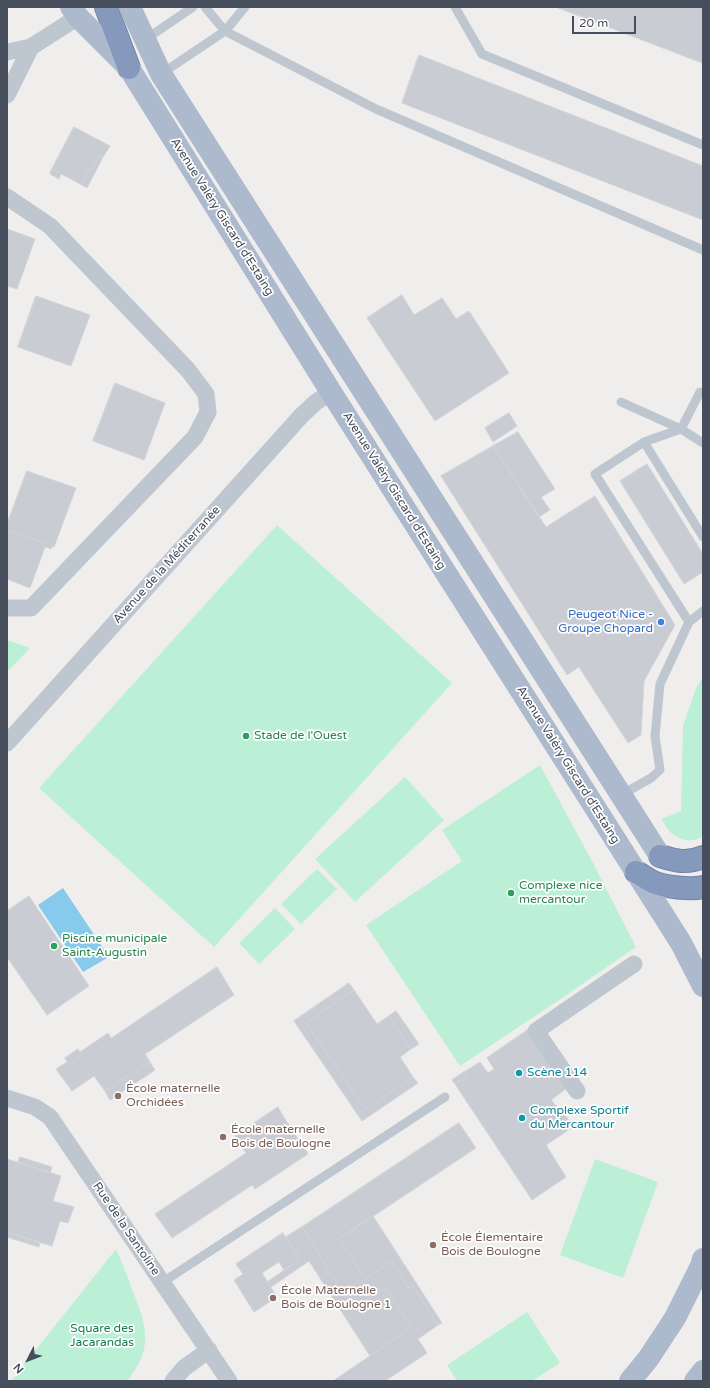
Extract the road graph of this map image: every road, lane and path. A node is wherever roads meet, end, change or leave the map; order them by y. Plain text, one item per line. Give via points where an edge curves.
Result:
1 (106, 7) edge
2 (130, 7) edge
3 (193, 7) edge
4 (205, 7) edge
5 (245, 7) edge
6 (455, 7) edge
7 (74, 12) edge
8 (225, 31) junction
9 (146, 39) junction
10 (31, 46) junction
11 (7, 52) edge
12 (129, 68) junction
13 (161, 74) junction
14 (7, 95) edge
15 (703, 145) edge
16 (7, 197) edge
17 (703, 250) edge
18 (331, 392) junction
19 (700, 392) dead end
20 (621, 402) dead end
21 (681, 430) junction
22 (644, 442) junction
23 (703, 443) edge
24 (703, 537) edge
25 (7, 608) edge
26 (703, 611) edge
27 (689, 622) junction
28 (7, 743) edge
29 (621, 796) junction
30 (660, 856) joint
31 (703, 857) edge
32 (636, 872) junction
33 (703, 887) edge
34 (634, 964) dead end
35 (703, 986) edge
36 (578, 1091) dead end
37 (444, 1097) dead end
38 (7, 1098) edge
39 (703, 1259) edge
40 (163, 1282) junction
41 (209, 1350) junction
42 (703, 1371) edge
43 (173, 1381) edge
44 (229, 1381) edge
45 (630, 1381) edge
46 (695, 1381) edge

1 - 12 highway
2 - 9 main road, Avenue Valéry Giscard d'Estaing
3 - 9 lane
4 - 8 lane
5 - 8 lane
6 - 15 lane via 482,54
7 - 10 street
7 - 12 main road, Avenue Valéry Giscard d'Estaing
8 - 13 lane
8 - 17 lane via 376,109
9 - 13 main road, Avenue Valéry Giscard d'Estaing
10 - 11 street
10 - 14 street
12 - 18 main road, Avenue Valéry Giscard d'Estaing
13 - 29 main road, Avenue Valéry Giscard d'Estaing
16 - 25 street via 50,226 188,370 206,394 208,412 195,437 31,608
18 - 28 street, Avenue de la Méditerranée via 301,416
18 - 32 main road, Avenue Valéry Giscard d'Estaing
19 - 21 lane
20 - 21 lane
21 - 22 lane
21 - 23 lane
22 - 24 lane
22 - 27 lane via 595,474
26 - 27 lane
27 - 29 lane via 660,684 655,736 660,770
29 - 30 main road, Avenue Valéry Giscard d'Estaing
30 - 31 highway via 677,862
32 - 33 highway via 662,885 680,888
32 - 35 main road, Avenue Valéry Giscard d'Estaing via 681,944
34 - 36 street via 536,1031
37 - 40 lane
38 - 40 street, Rue de la Santoline via 35,1107 50,1117
39 - 45 main road via 675,1318
40 - 41 street, Rue de la Santoline
41 - 43 street via 184,1368
41 - 44 street, Rue de la Santoline
42 - 46 main road

